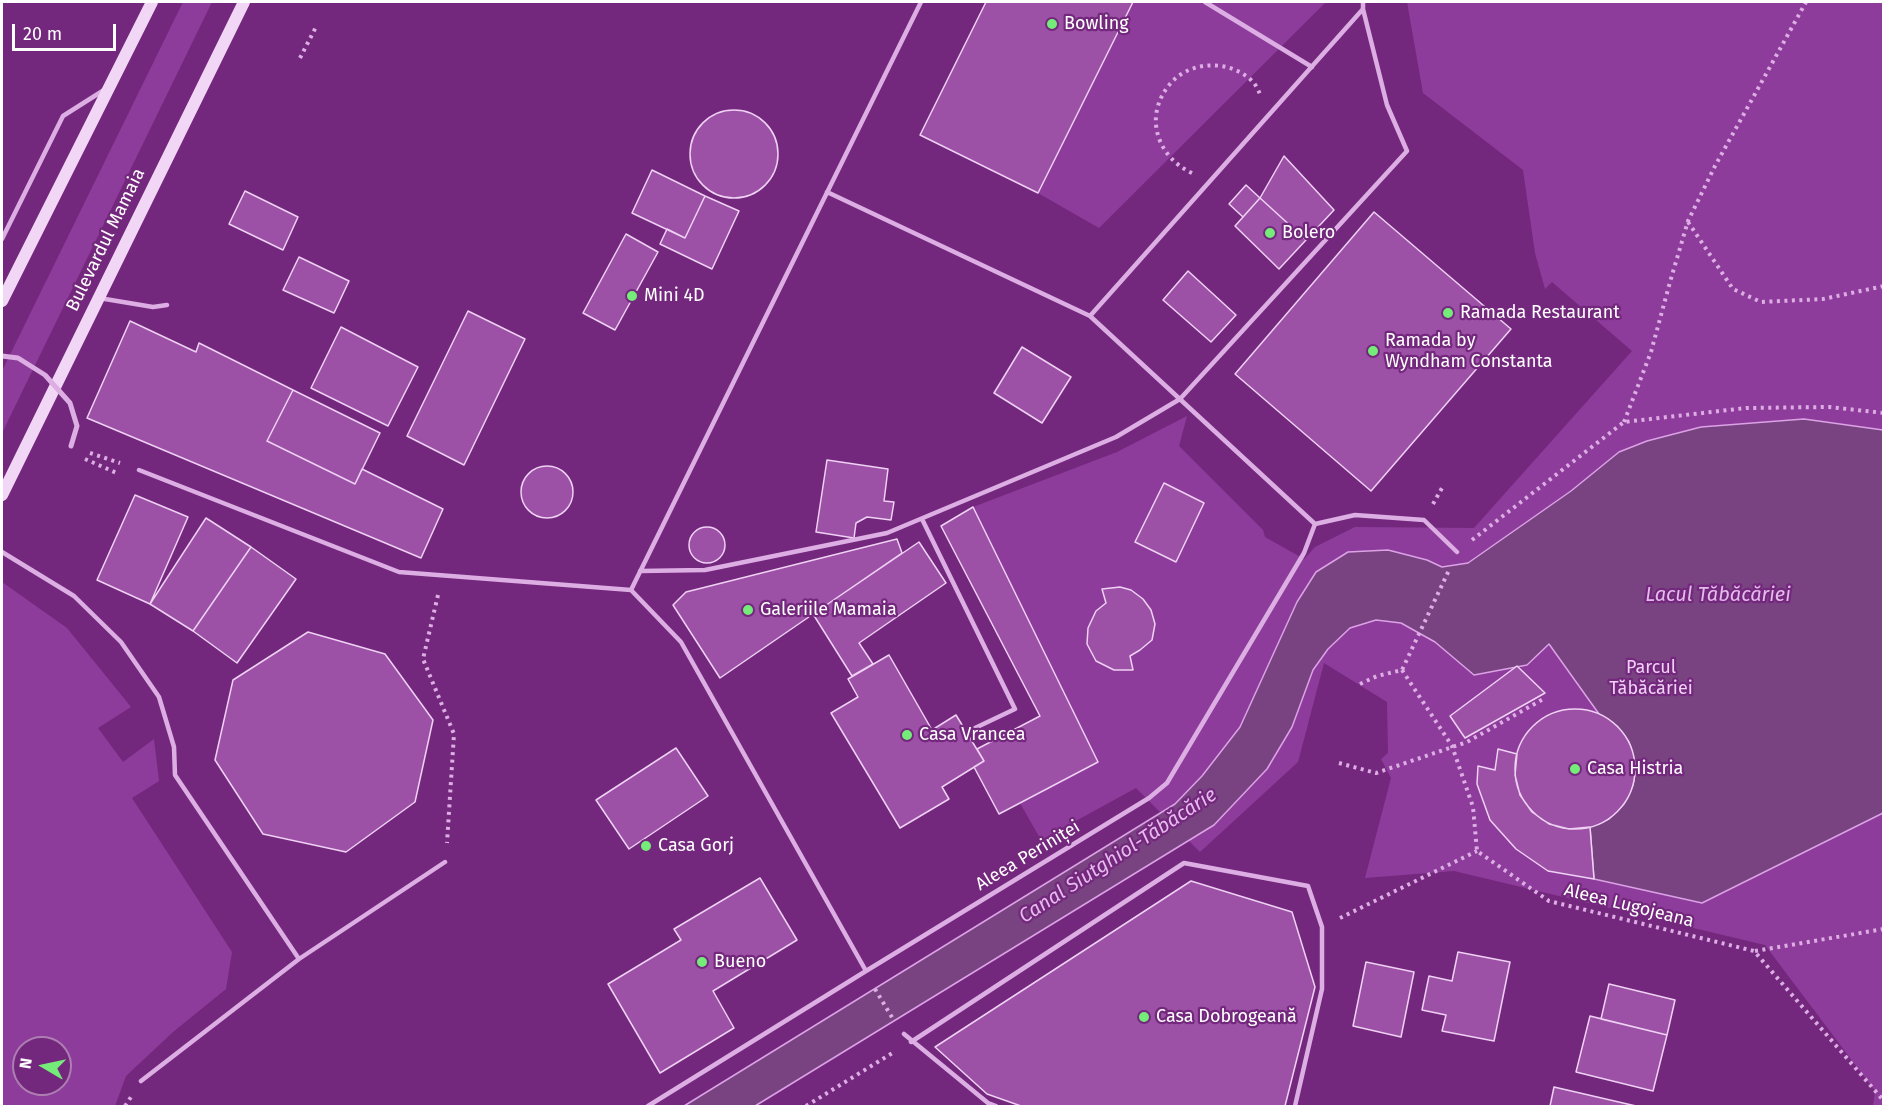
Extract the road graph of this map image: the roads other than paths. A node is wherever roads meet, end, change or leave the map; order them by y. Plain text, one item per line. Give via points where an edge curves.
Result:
1 (152, 2) edge
2 (244, 2) edge
3 (921, 2) edge
4 (1205, 2) edge
5 (1363, 2) edge
6 (1363, 9) junction
7 (1312, 67) junction
8 (109, 86) junction
9 (827, 192) junction
10 (2, 239) edge
11 (98, 297) junction
12 (2, 301) edge
13 (167, 305) dead end
14 (1090, 316) junction
15 (2, 356) edge
16 (1180, 399) junction
17 (71, 446) road end
18 (139, 470) road end
19 (2, 495) edge
20 (922, 519) junction
21 (1315, 524) junction
22 (2, 552) edge
23 (1457, 552) road end
24 (640, 571) junction
25 (631, 590) junction
26 (975, 729) dead end
27 (446, 862) road end
28 (299, 959) junction
29 (866, 971) junction
30 (904, 1034) dead end
31 (911, 1042) junction
32 (141, 1081) dead end
33 (648, 1107) edge
34 (996, 1107) edge
35 (1295, 1107) edge

1 - 8 main road
2 - 11 main road, Bulevardul Mamaia
3 - 9 lane
4 - 7 lane
5 - 6 lane
6 - 7 lane
6 - 16 lane via 1387,105 1407,151
7 - 14 lane
8 - 10 lane via 63,116
8 - 12 main road
9 - 14 lane
9 - 24 lane
11 - 13 lane via 153,307
11 - 19 main road, Bulevardul Mamaia
14 - 16 lane
15 - 17 street, bridge via 18,358 45,375 70,403 77,426
16 - 20 lane via 1116,437
16 - 21 lane
18 - 25 lane via 399,572
20 - 24 lane via 887,533 705,570
20 - 26 lane via 1015,709
21 - 23 lane via 1355,516 1424,520
21 - 29 lane, Aleea Periniței via 1304,553 1167,783 1149,798
22 - 28 lane via 74,596 121,642 159,697 174,747 175,775
24 - 25 lane
25 - 29 lane via 681,642
27 - 28 lane
28 - 32 lane
29 - 33 lane, Aleea Periniței
30 - 31 lane
31 - 34 lane
31 - 35 lane via 1184,863 1308,886 1322,927 1323,989

